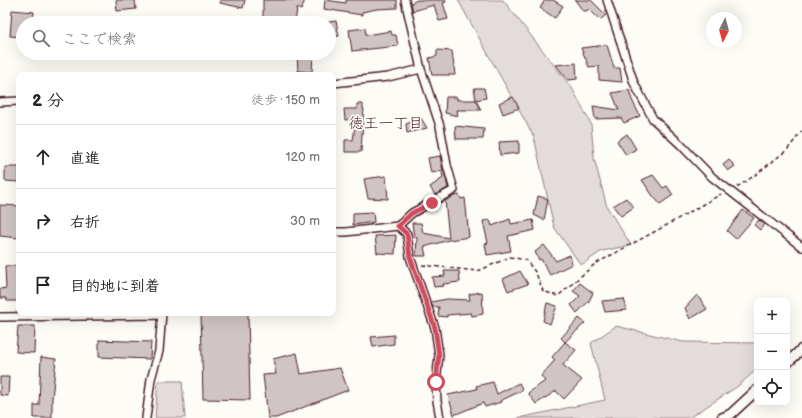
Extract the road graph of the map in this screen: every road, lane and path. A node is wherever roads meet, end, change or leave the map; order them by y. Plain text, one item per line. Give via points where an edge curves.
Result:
1 (406, 0) edge
2 (607, 0) edge
3 (422, 69) junction
4 (336, 82) edge
5 (16, 101) edge
6 (0, 102) edge
7 (802, 131) edge
8 (729, 190) junction
9 (398, 226) junction
10 (336, 232) edge
11 (802, 247) edge
12 (413, 265) junction
13 (54, 316) edge
14 (162, 316) edge
15 (0, 317) edge
16 (802, 349) edge
17 (790, 360) edge
18 (754, 393) edge
19 (146, 418) edge
20 (440, 418) edge
21 (722, 418) edge

1 - 3 street
2 - 8 street via 634,83 653,119 712,177
3 - 4 street via 388,77
3 - 9 street via 440,126 454,190 412,213
5 - 6 street
7 - 8 path via 787,150 754,176
8 - 11 street
8 - 12 path via 595,264 558,296 543,291 536,273 526,260 510,257 478,271
9 - 10 street
9 - 12 street via 407,234
12 - 20 street via 435,328 439,355 436,382
13 - 15 street
14 - 19 street via 159,351 151,379
16 - 17 street
18 - 21 street via 731,414

